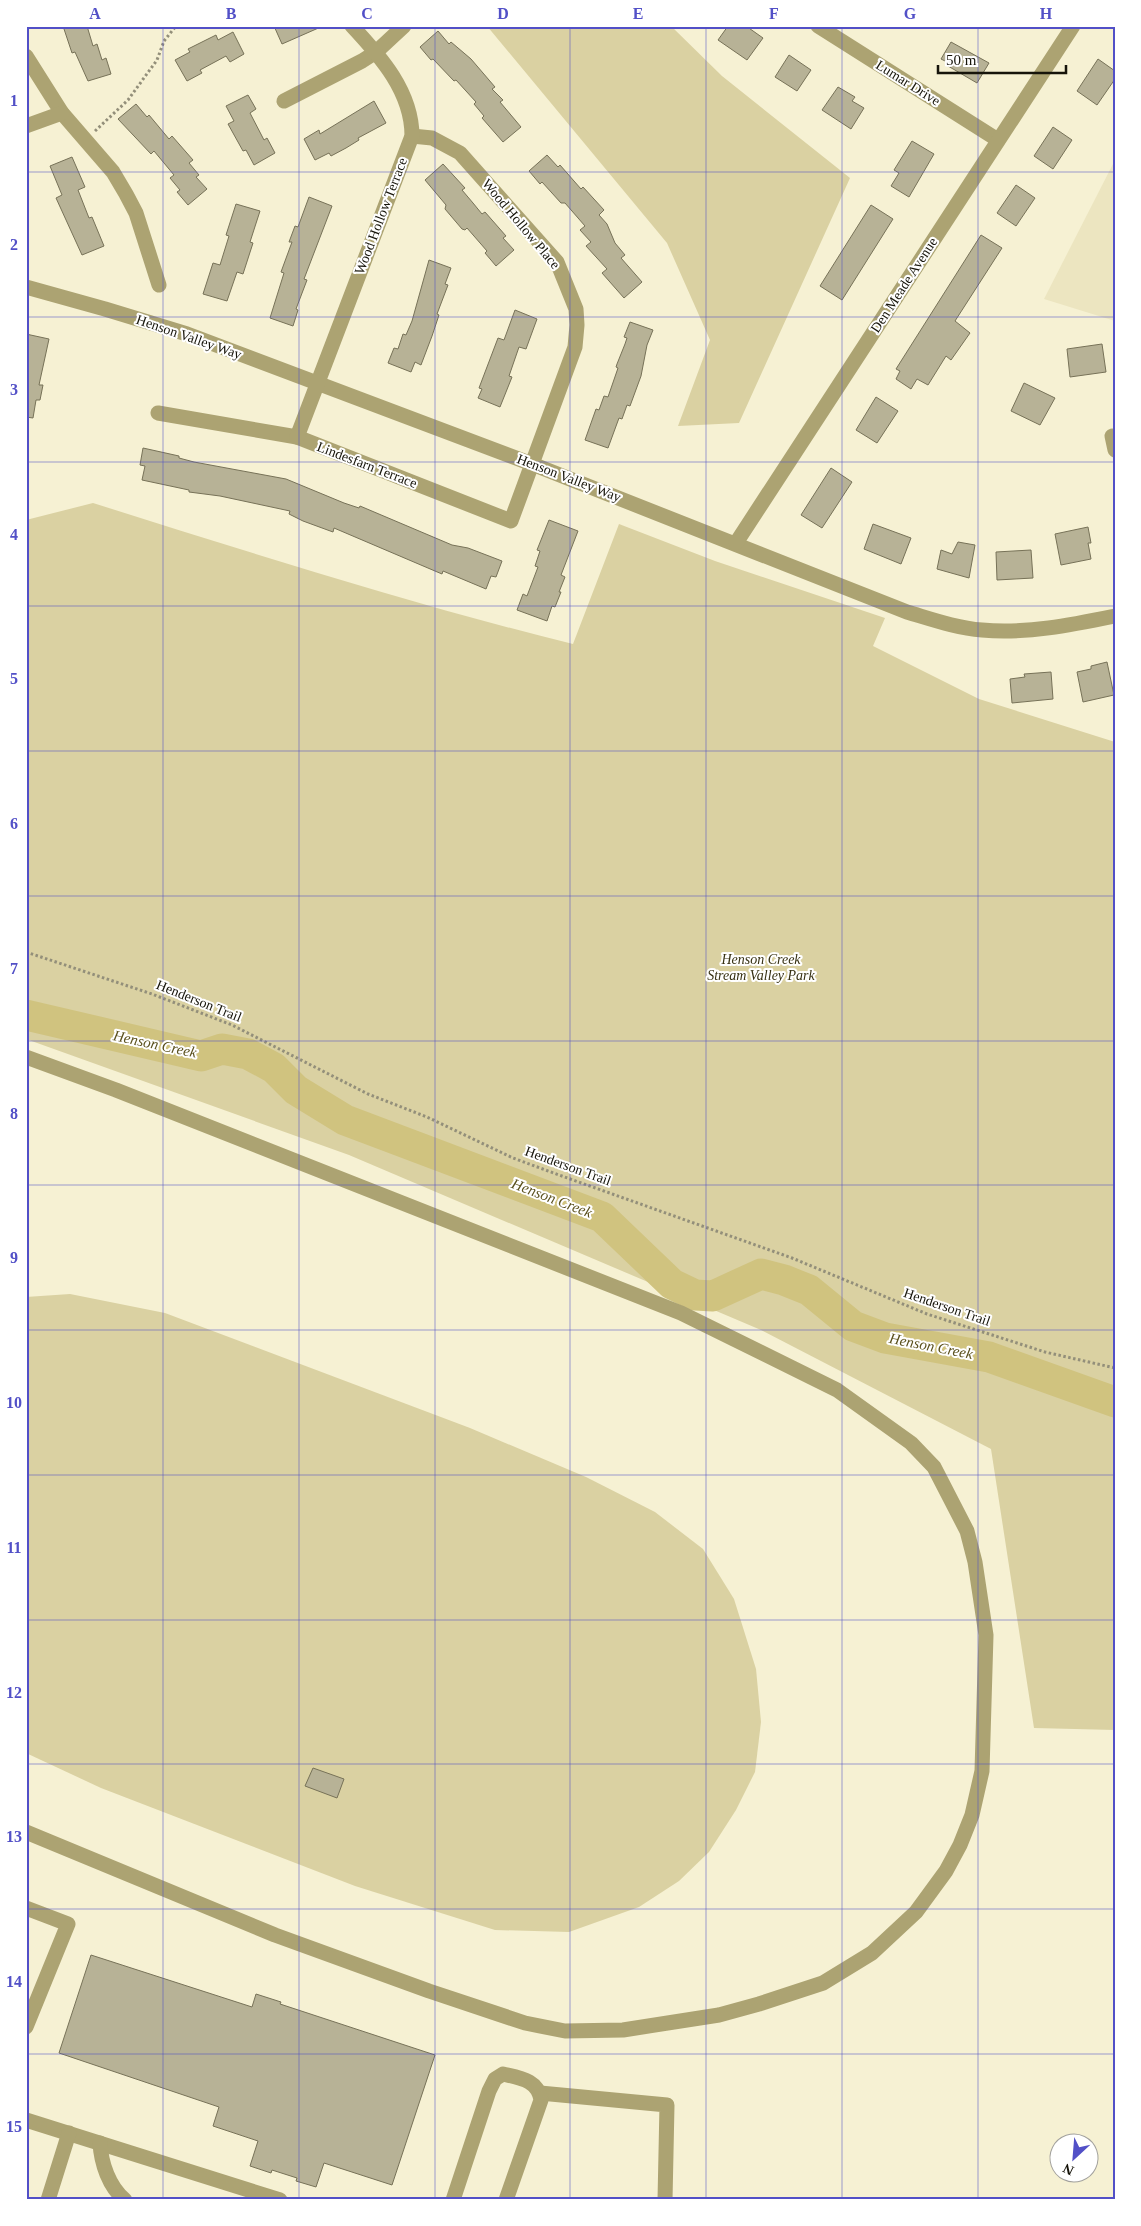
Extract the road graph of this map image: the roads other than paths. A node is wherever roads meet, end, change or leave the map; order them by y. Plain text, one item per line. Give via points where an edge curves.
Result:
1 (352, 26) edge
2 (404, 26) edge
3 (818, 26) edge
4 (1073, 26) edge
5 (376, 52) junction
6 (26, 56) edge
7 (284, 102) dead end
8 (62, 113) junction
9 (26, 126) edge
10 (412, 136) junction
11 (998, 140) junction
12 (160, 285) dead end
13 (26, 287) edge
14 (316, 384) junction
15 (158, 413) dead end
16 (297, 437) junction
17 (532, 464) junction
18 (736, 543) junction
19 (1115, 616) edge
20 (26, 1057) edge
21 (26, 1832) edge
22 (26, 1908) edge
23 (26, 2027) edge
24 (540, 2093) junction
25 (26, 2120) edge
26 (69, 2133) junction
27 (100, 2143) junction
28 (118, 2198) edge
29 (48, 2200) edge
30 (280, 2200) edge
31 (453, 2200) edge
32 (506, 2200) edge
33 (666, 2200) edge

1 - 5 street
2 - 5 street
3 - 11 street, Lumar Drive
4 - 11 street, Den Meade Avenue
5 - 7 street
5 - 10 street, Wood Hollow Terrace via 402,92 412,119
6 - 8 street
8 - 9 street
8 - 12 street via 113,172 136,213
10 - 14 street, Wood Hollow Terrace
10 - 17 street, Wood Hollow Place via 432,138 460,153 557,262 570,291 576,309 574,347
11 - 18 street, Den Meade Avenue
13 - 14 street, Henson Valley Way via 187,334
14 - 16 street, Wood Hollow Terrace
14 - 17 street, Henson Valley Way
15 - 16 street, Lindesfarn Terrace
16 - 17 street, Lindesfarn Terrace via 511,521
17 - 18 street, Henson Valley Way
18 - 19 street, Henson Valley Way via 890,606 961,626 993,630 1060,628
20 - 21 street via 682,1313 837,1390 911,1443 934,1467 967,1531 986,1635 982,1771 972,1815 946,1871 916,1912 872,1953 849,1969 824,1983 719,2015 596,2031 565,2031 526,2023 275,1935
22 - 23 street via 68,1924
24 - 31 street via 536,2085 528,2081 504,2074 495,2079
24 - 32 street via 541,2100
24 - 33 street via 667,2105
25 - 26 street
26 - 27 street
26 - 29 street
27 - 28 street via 101,2160
27 - 30 street

